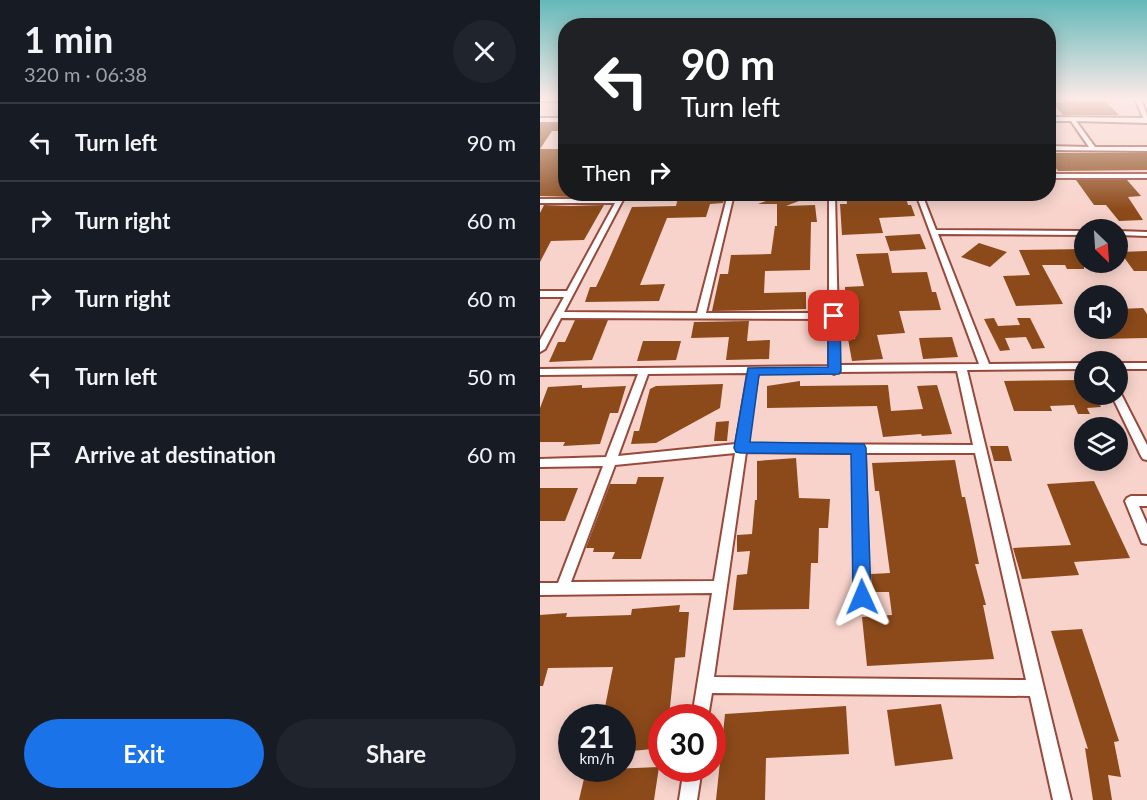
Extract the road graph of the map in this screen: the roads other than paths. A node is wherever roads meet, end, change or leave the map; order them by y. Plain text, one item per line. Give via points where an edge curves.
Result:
1 (1084, 135) edge
2 (1056, 148) edge
3 (1093, 148) junction
4 (1147, 149) edge
5 (1056, 176) edge
6 (1147, 176) edge
7 (558, 200) edge
8 (540, 201) edge
9 (619, 201) edge
10 (729, 201) edge
11 (832, 201) edge
12 (922, 201) edge
13 (934, 232) junction
14 (1074, 233) edge
15 (1128, 233) edge
16 (1147, 234) edge
17 (540, 294) edge
18 (569, 294) junction
19 (558, 315) junction
20 (701, 315) junction
21 (834, 316) junction
22 (540, 349) edge
23 (1074, 366) edge
24 (1128, 366) edge
25 (1147, 366) edge
26 (961, 367) junction
27 (985, 367) junction
28 (753, 371) junction
29 (834, 371) junction
30 (540, 372) edge
31 (644, 372) junction
32 (1122, 405) edge
33 (741, 448) junction
34 (859, 448) junction
35 (981, 449) junction
36 (1147, 456) edge
37 (610, 461) junction
38 (540, 463) edge
39 (1147, 501) edge
40 (1147, 539) edge
41 (720, 587) junction
42 (540, 589) edge
43 (562, 589) junction
44 (862, 597) dead end
45 (705, 685) junction
46 (1036, 688) junction
47 (702, 704) edge
48 (691, 782) edge
49 (688, 800) edge
50 (1062, 800) edge

1 - 3 street
2 - 3 street
3 - 4 street
5 - 6 street
7 - 8 street
9 - 18 street
10 - 20 street
11 - 21 street
12 - 13 street
13 - 14 street
13 - 27 street
15 - 16 street
17 - 18 street
18 - 19 street
19 - 20 street
19 - 22 street
20 - 21 street
21 - 29 street
23 - 27 street
24 - 25 street
26 - 27 street
26 - 29 street
26 - 35 street
28 - 29 street
28 - 31 street
28 - 33 street
30 - 31 street
31 - 37 street
32 - 36 street
33 - 34 street
33 - 37 street
33 - 41 street
34 - 35 street
34 - 44 street
35 - 46 street
37 - 38 street
37 - 43 street
39 - 40 street via 1131,501
41 - 43 street
41 - 45 street
42 - 43 street
45 - 46 street
45 - 47 street
46 - 50 street
48 - 49 street

